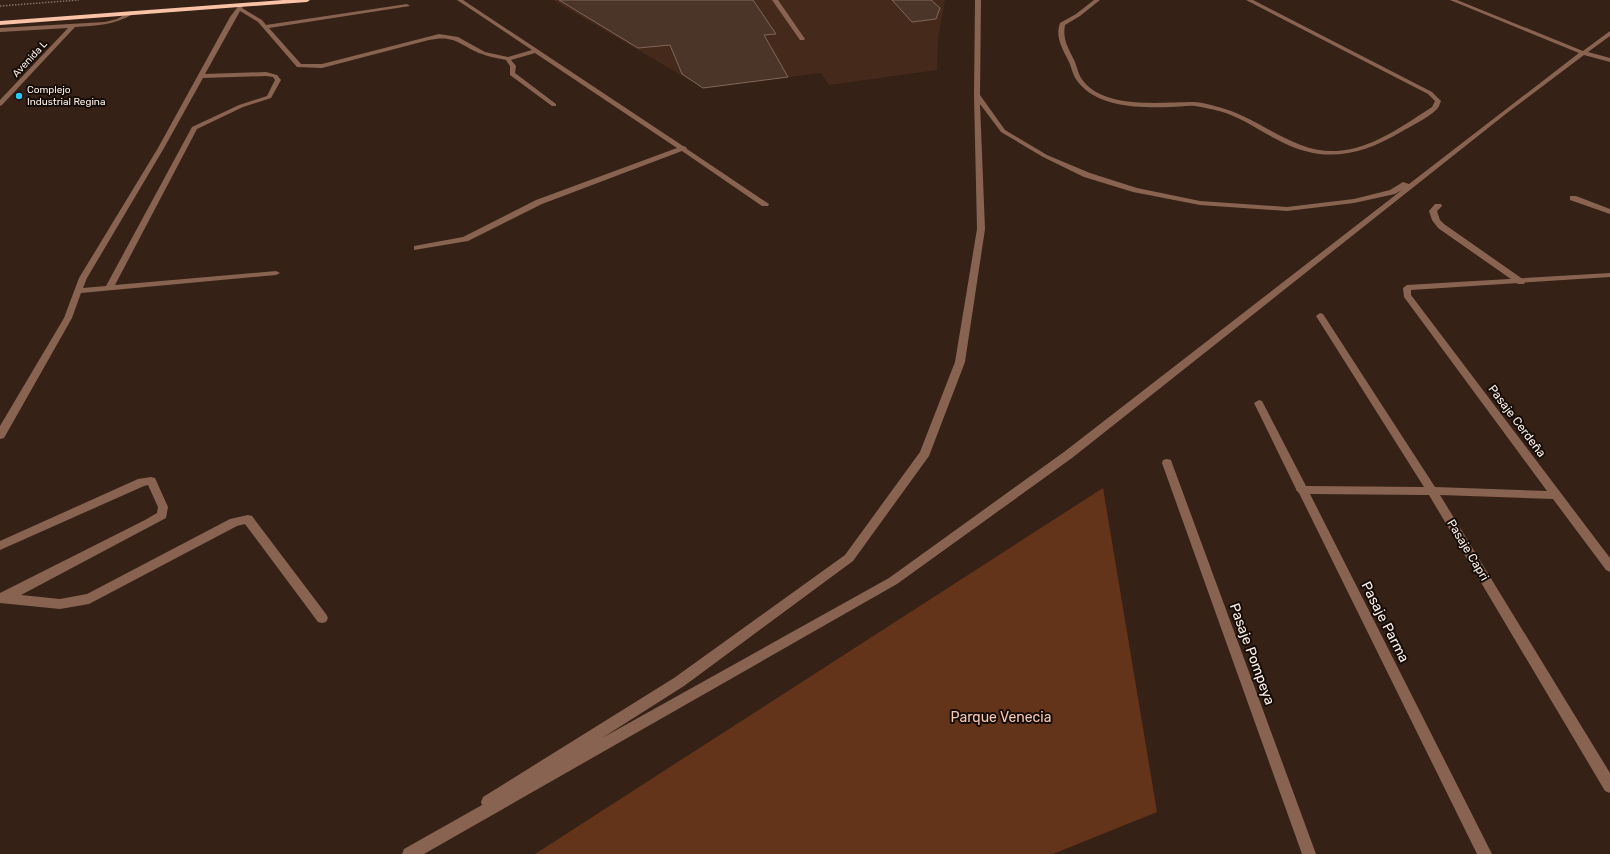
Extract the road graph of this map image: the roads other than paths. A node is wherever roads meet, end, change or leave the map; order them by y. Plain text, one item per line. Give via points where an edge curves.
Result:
1 (215, 0) edge
2 (307, 0) edge
3 (460, 0) edge
4 (775, 0) edge
5 (978, 0) edge
6 (1097, 0) edge
7 (1249, 0) edge
8 (1453, 0) edge
9 (153, 4) dead end
10 (161, 4) dead end
11 (145, 5) dead end
12 (407, 6) dead end
13 (241, 7) junction
14 (131, 13) junction
15 (0, 23) edge
16 (74, 26) junction
17 (265, 27) junction
18 (0, 30) edge
19 (1610, 32) edge
20 (802, 39) dead end
21 (536, 51) junction
22 (1583, 53) junction
23 (508, 59) junction
24 (1610, 60) edge
25 (201, 76) junction
26 (977, 94) junction
27 (0, 104) edge
28 (554, 105) dead end
29 (684, 148) junction
30 (1428, 173) junction
31 (1573, 198) dead end
32 (765, 204) dead end
33 (1438, 206) dead end
34 (1610, 212) edge
35 (417, 248) dead end
36 (276, 273) dead end
37 (1610, 275) edge
38 (1521, 282) junction
39 (108, 288) junction
40 (79, 291) junction
41 (1320, 316) dead end
42 (1259, 403) dead end
43 (0, 435) edge
44 (1167, 463) dead end
45 (1301, 490) junction
46 (1432, 491) junction
47 (1556, 495) junction
48 (0, 546) edge
49 (1610, 567) edge
50 (2, 598) edge
51 (322, 618) dead end
52 (1610, 786) edge
53 (405, 854) edge
54 (409, 854) edge
55 (1309, 854) edge
56 (1485, 854) edge

1 - 10 highway
2 - 13 highway
3 - 21 street
4 - 20 street
5 - 26 street
6 - 7 street via 1062,24 1060,38 1081,82 1107,99 1126,103 1168,106 1192,104 1208,107 1243,117 1301,150 1338,153 1372,146 1435,108 1438,101 1430,93
8 - 22 street
9 - 11 highway
12 - 17 street
13 - 14 highway
13 - 17 street
13 - 25 street
14 - 15 highway
14 - 16 street via 114,22
16 - 18 street
16 - 27 street, Avenida L
17 - 23 street via 300,66 305,67 322,66 439,36 456,38 483,53
19 - 22 street
21 - 23 street
21 - 29 street
22 - 24 street
22 - 30 street
23 - 28 street via 512,66 512,74
25 - 39 street via 266,74 275,76 278,80 269,97 241,106 194,128
25 - 40 street via 162,148 84,278
26 - 30 street via 1003,131 1045,156 1087,175 1136,190 1200,203 1287,208 1354,201 1392,192
26 - 53 street via 981,229 960,362 925,453 849,558 679,682
29 - 32 street
29 - 35 street via 539,202 464,239
30 - 54 street via 1068,455 893,581
31 - 34 street
33 - 38 street via 1433,211 1441,226
36 - 39 street
37 - 38 street
38 - 47 street, Pasaje Cerdeña via 1416,287 1407,288 1407,294
39 - 40 street
40 - 43 street via 68,318
41 - 46 street, Pasaje Capri
42 - 45 street, Pasaje Parma
44 - 55 street, Pasaje Pompeya
45 - 46 street
45 - 56 street, Pasaje Parma
46 - 47 street
46 - 52 street, Pasaje Capri
47 - 49 street, Pasaje Cerdeña
48 - 50 street via 142,482 151,481 163,507 162,515 149,523
50 - 51 street via 60,604 89,599 234,522 248,519

